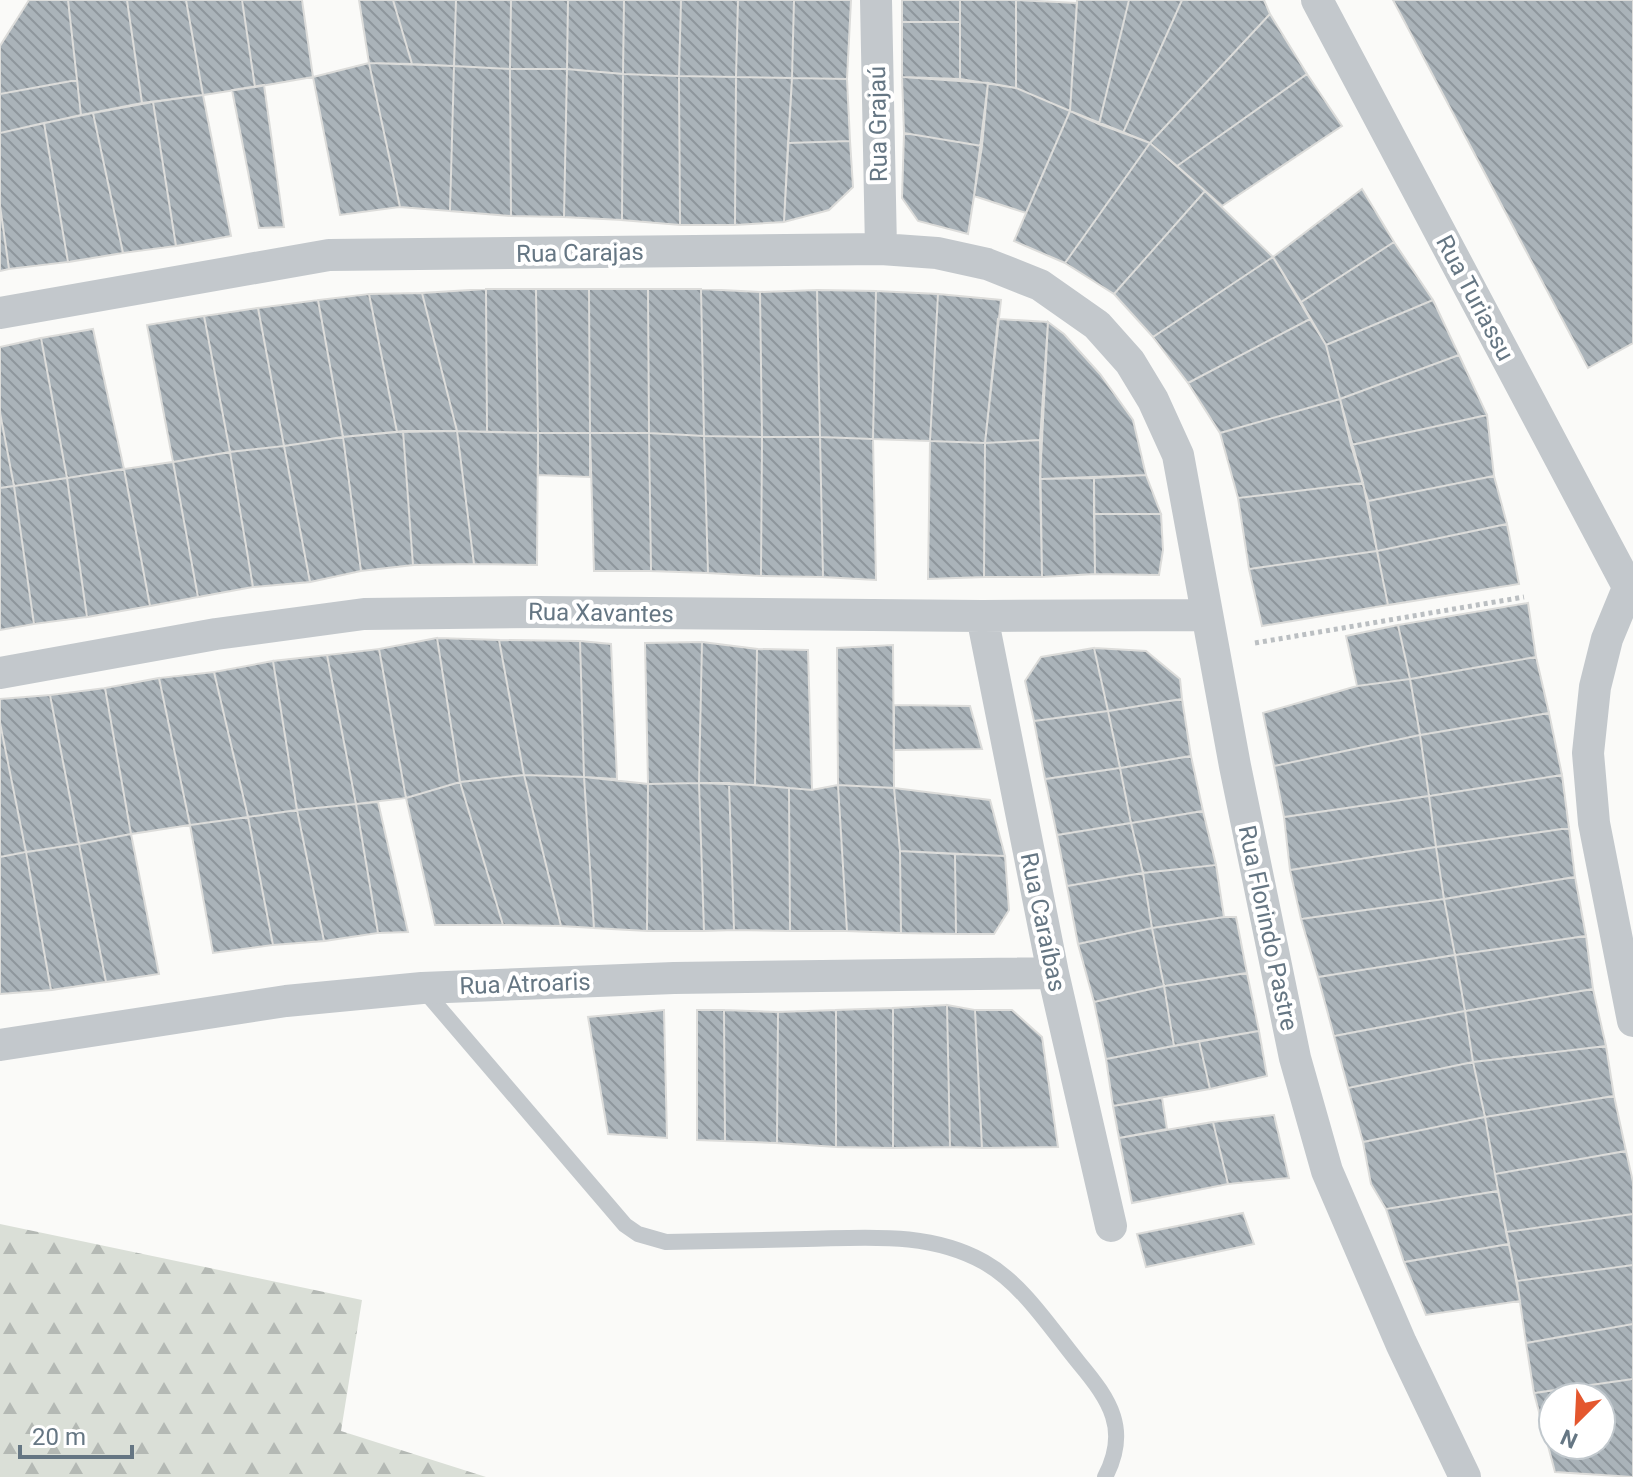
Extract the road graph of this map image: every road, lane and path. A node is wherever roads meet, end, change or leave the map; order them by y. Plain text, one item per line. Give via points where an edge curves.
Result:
1 (876, 0) edge
2 (1317, 0) edge
3 (881, 249) junction
4 (0, 313) edge
5 (1130, 362) joint
6 (1630, 592) edge
7 (1524, 597) dead end
8 (1207, 615) junction
9 (982, 616) junction
10 (1255, 643) dead end
11 (0, 673) edge
12 (1053, 973) junction
13 (422, 988) junction
14 (1633, 1021) edge
15 (0, 1045) edge
16 (1111, 1226) dead end
17 (1105, 1477) edge
18 (1465, 1477) edge

1 - 3 street, Rua Grajaú
2 - 6 street, Rua Turiassu
3 - 4 street, Rua Carajas via 329,255
3 - 5 street, Rua Carajas via 987,264 1040,285 1097,325
5 - 8 street, Rua Florindo Pastre via 1178,455
6 - 14 street via 1607,639 1588,753 1594,823
7 - 10 path
8 - 9 street, Rua Xavantes
8 - 18 street, Rua Florindo Pastre via 1295,1058 1327,1171
9 - 11 street, Rua Xavantes via 364,614
9 - 12 street, Rua Caraíbas
12 - 13 street, Rua Atroaris via 674,978
12 - 16 street, Rua Caraíbas
13 - 15 street, Rua Atroaris via 286,1001
13 - 17 lane via 638,1234 666,1242 911,1238 984,1262 1016,1287 1098,1386 1114,1414 1115,1459

